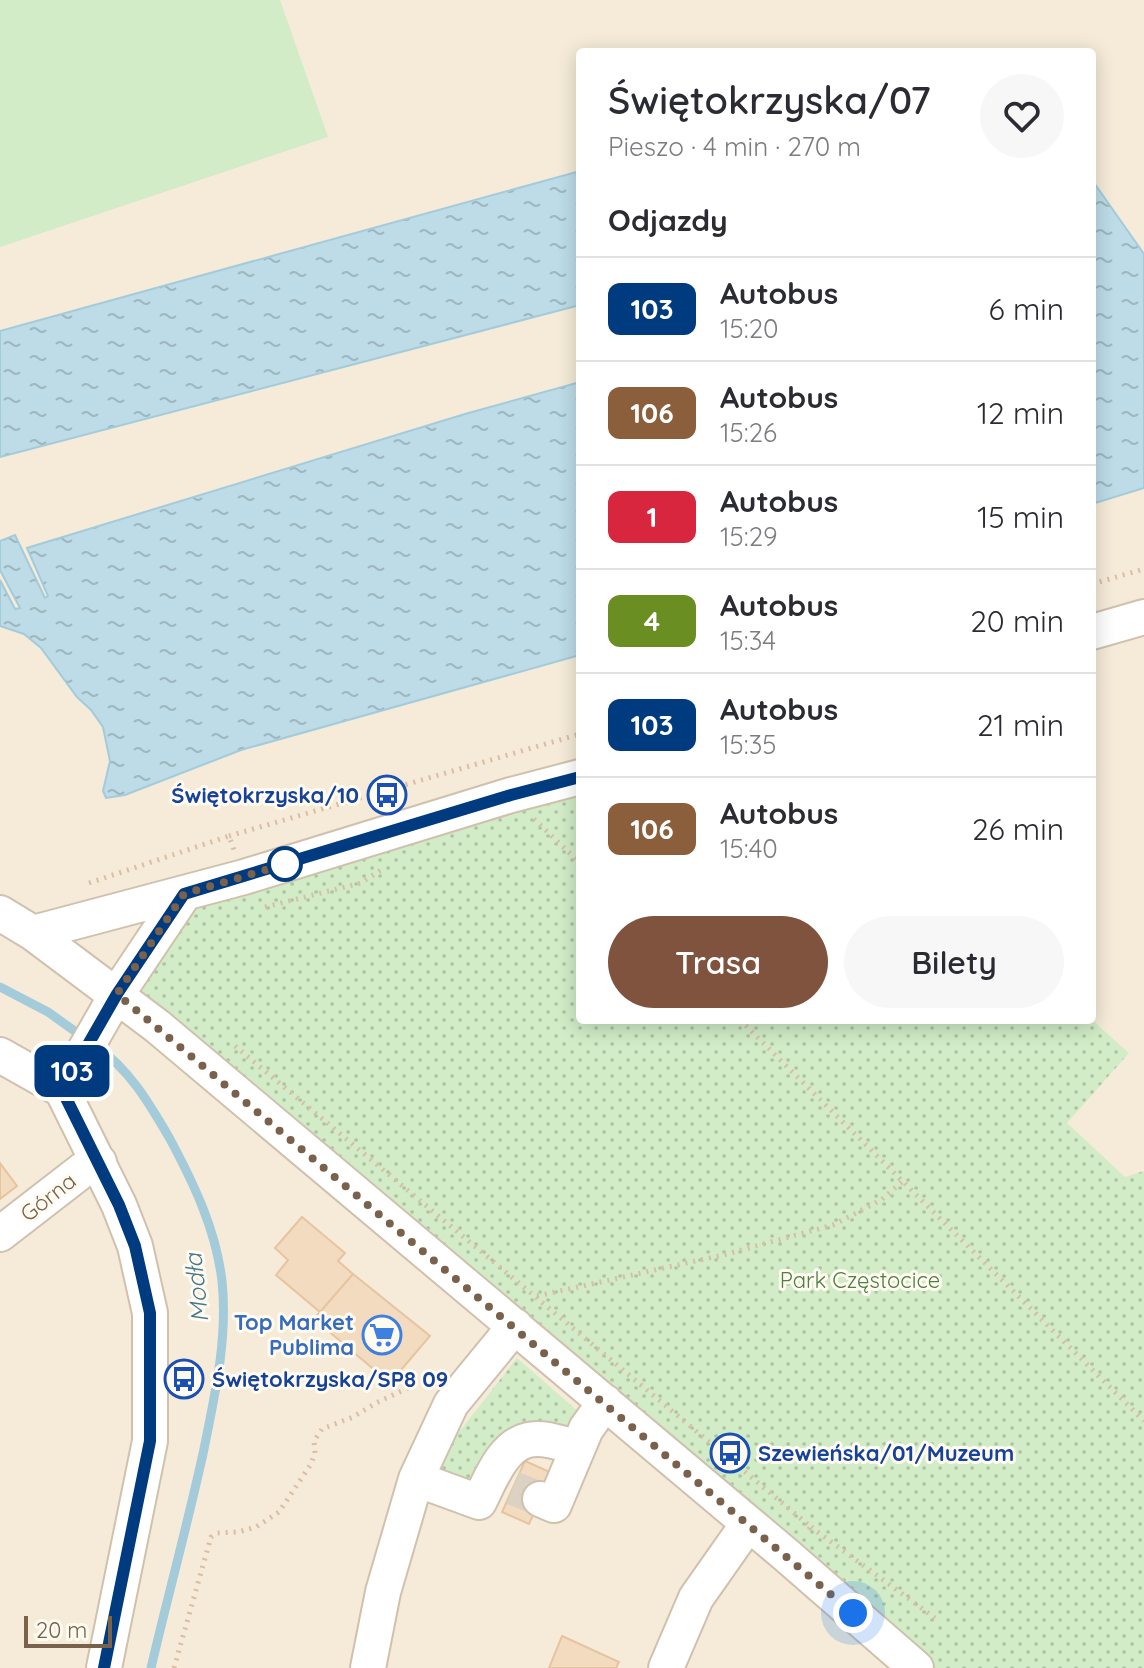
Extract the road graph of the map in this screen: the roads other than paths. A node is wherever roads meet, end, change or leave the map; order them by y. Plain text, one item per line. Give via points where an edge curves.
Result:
1 (1144, 617) edge
2 (1096, 631) edge
3 (576, 778) edge
4 (184, 894) junction
5 (0, 913) edge
6 (33, 933) junction
7 (110, 1007) junction
8 (0, 1055) edge
9 (62, 1090) junction
10 (99, 1162) junction
11 (0, 1234) edge
12 (515, 1326) junction
13 (605, 1402) junction
14 (578, 1448) junction
15 (416, 1479) junction
16 (515, 1488) junction
17 (748, 1524) junction
18 (903, 1663) edge
19 (104, 1668) edge
20 (368, 1668) edge
21 (666, 1668) edge

1 - 2 street
3 - 4 street
4 - 6 street
4 - 7 street
5 - 6 street
6 - 7 street
7 - 9 street
7 - 12 street
8 - 9 street
9 - 10 street
10 - 11 street, Górna
10 - 19 street via 135,1246 150,1313 152,1375 150,1441
12 - 13 street
12 - 15 street via 451,1404
13 - 14 street
13 - 17 street
14 - 16 street via 554,1505
14 - 16 street via 527,1440 499,1463
15 - 16 street via 479,1502
15 - 20 street via 383,1592
17 - 18 street
17 - 21 street via 696,1598

